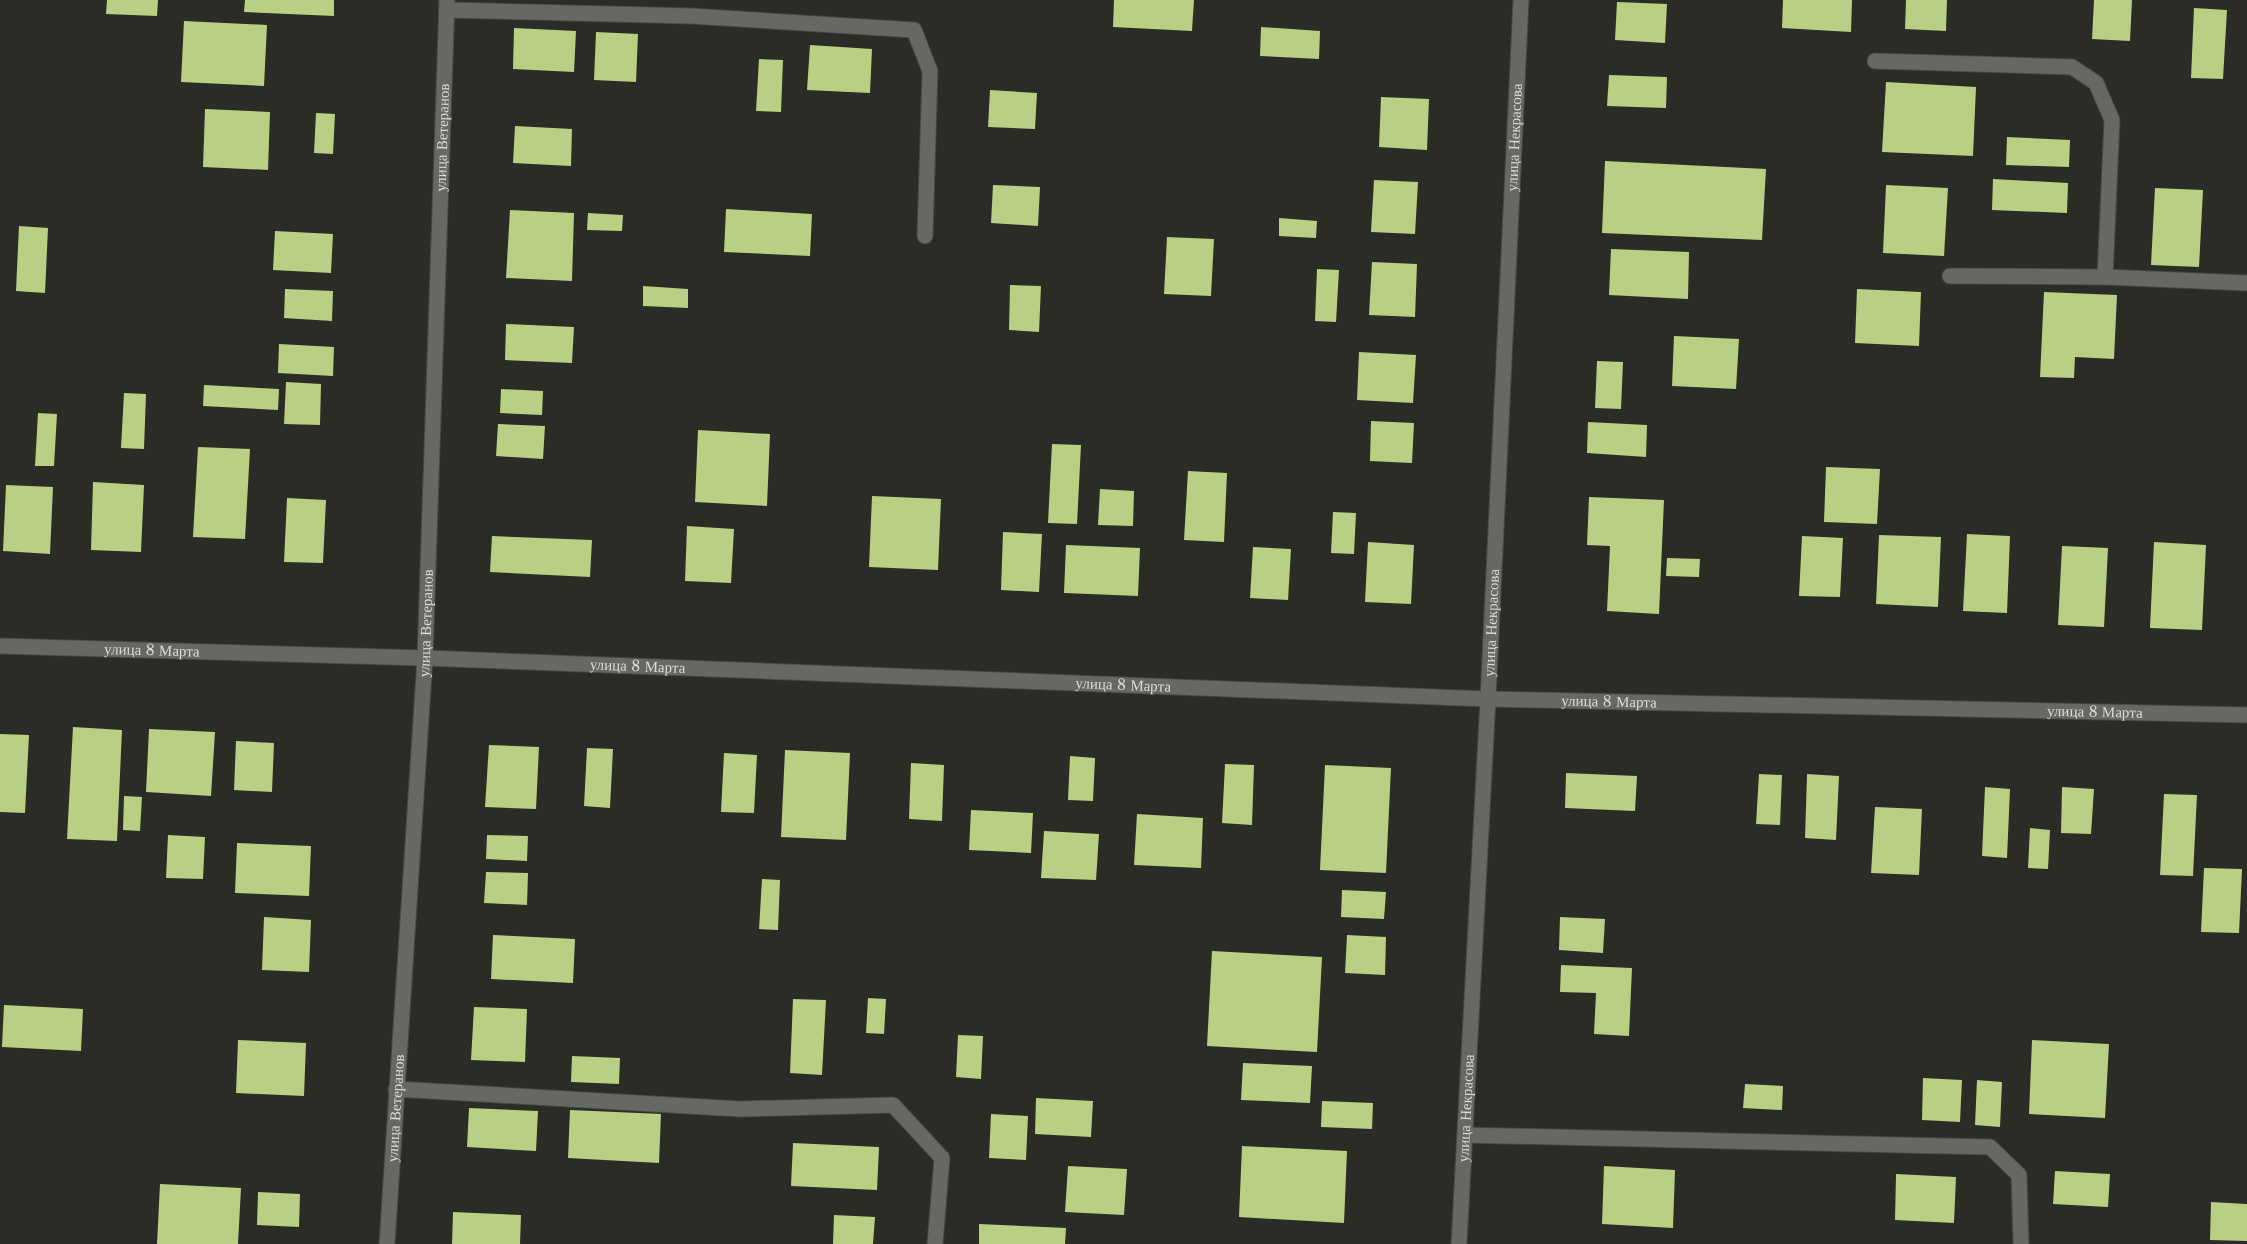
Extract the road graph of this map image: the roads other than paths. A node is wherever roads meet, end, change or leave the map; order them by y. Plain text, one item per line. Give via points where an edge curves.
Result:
1 (1521, 0) edge
2 (447, 5) edge
3 (1875, 61) dead end
4 (925, 236) dead end
5 (1950, 276) dead end
6 (2105, 277) junction
7 (2247, 283) edge
8 (0, 646) edge
9 (425, 658) junction
10 (1488, 699) junction
11 (2247, 715) edge
12 (396, 1089) junction
13 (1465, 1135) junction
14 (387, 1244) edge
15 (935, 1244) edge
16 (1459, 1244) edge
17 (2021, 1244) edge

1 - 10 street, улица Некрасова
2 - 4 street via 914,30 930,71
2 - 9 street, улица Ветеранов
3 - 6 street via 2072,68 2096,83 2112,120
5 - 6 street
6 - 7 street
8 - 9 street, улица 8 Марта
9 - 10 street, улица 8 Марта
9 - 12 street, улица Ветеранов
10 - 11 street, улица 8 Марта
10 - 13 street, улица Некрасова
12 - 14 street, улица Ветеранов
12 - 15 street via 740,1109 893,1106 942,1158
13 - 16 street, улица Некрасова
13 - 17 street via 1990,1147 2019,1175

